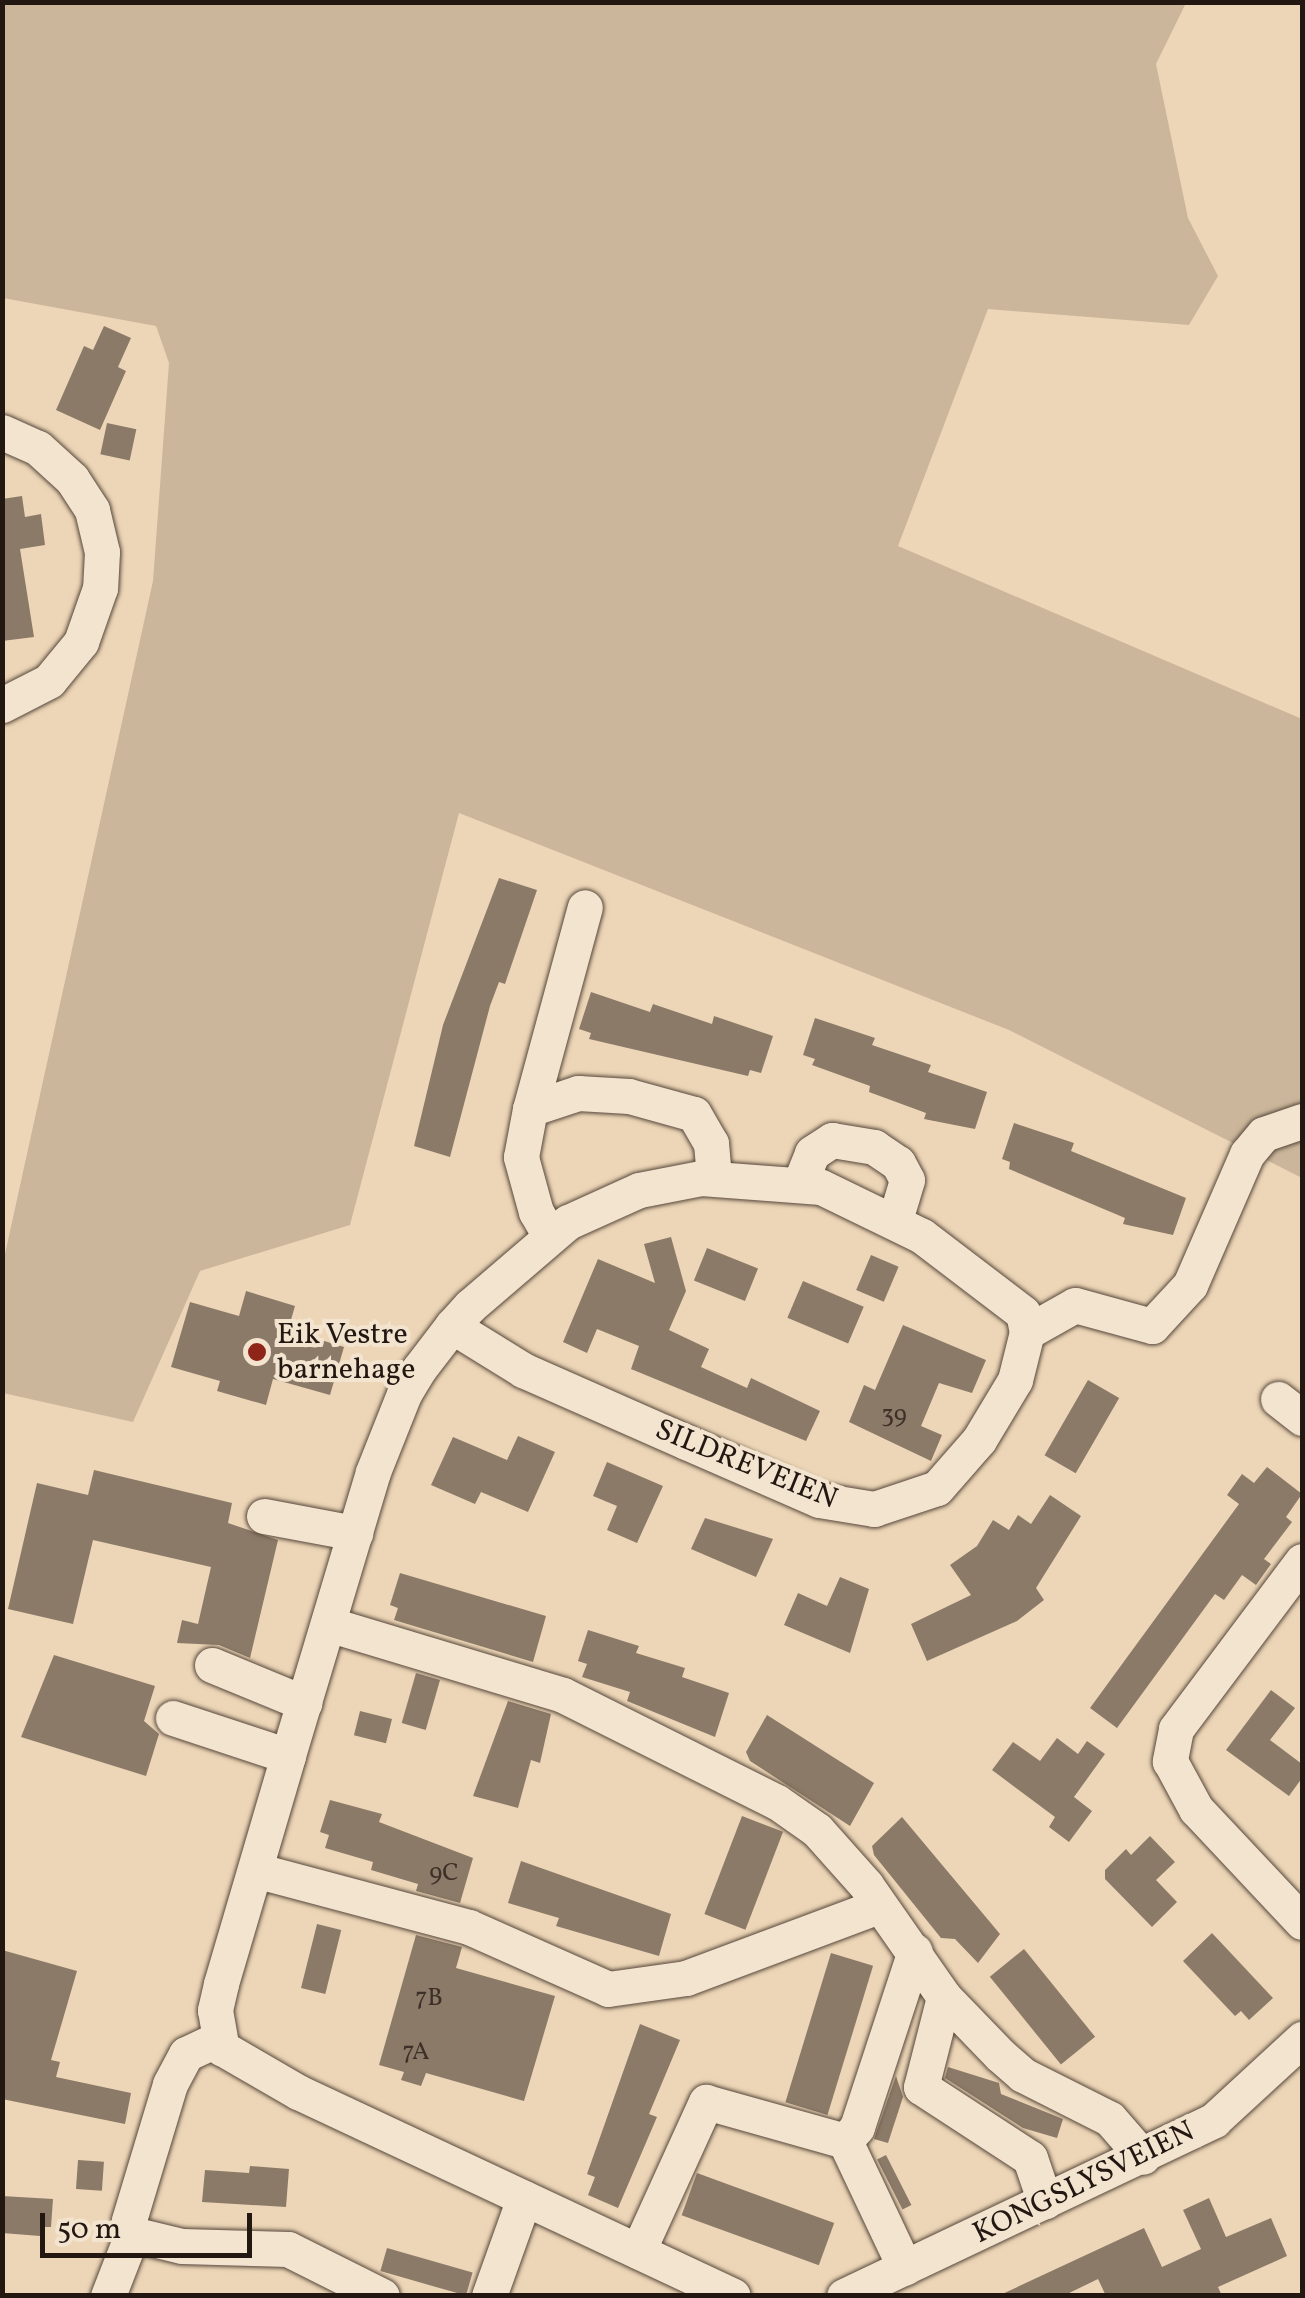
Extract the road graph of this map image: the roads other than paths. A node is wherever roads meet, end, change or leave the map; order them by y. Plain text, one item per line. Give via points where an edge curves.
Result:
1 (2, 432) edge
2 (2, 705) edge
3 (585, 907) dead end
4 (530, 1110) junction
5 (1302, 1121) edge
6 (714, 1177) junction
7 (800, 1183) junction
8 (894, 1220) junction
9 (550, 1236) junction
10 (452, 1326) junction
11 (1027, 1332) junction
12 (264, 1516) dead end
13 (355, 1534) junction
14 (1302, 1561) edge
15 (328, 1624) junction
16 (212, 1665) dead end
17 (304, 1703) junction
18 (172, 1718) dead end
19 (288, 1756) junction
20 (255, 1870) junction
21 (879, 1906) junction
22 (1302, 1922) edge
23 (916, 1951) junction
24 (944, 1997) junction
25 (218, 2039) junction
26 (1302, 2039) edge
27 (846, 2141) junction
28 (1143, 2157) junction
29 (524, 2198) junction
30 (1045, 2202) junction
31 (132, 2234) junction
32 (638, 2251) junction
33 (904, 2268) junction
34 (108, 2296) edge
35 (382, 2296) edge
36 (490, 2296) edge
37 (732, 2296) edge
38 (844, 2296) edge

1 - 2 street via 38,448 72,479 92,510 102,552 100,588 81,642 49,680
3 - 4 street
4 - 6 street via 578,1093 629,1096 694,1114 711,1143
4 - 9 street via 521,1157
5 - 11 street via 1264,1134 1246,1154 1190,1285 1152,1326 1075,1305
6 - 7 street
6 - 9 street via 638,1190
7 - 8 street
7 - 8 street via 812,1153 832,1140 874,1147 898,1163 907,1180
8 - 11 street via 1006,1295 1023,1313
9 - 10 street
10 - 11 street, SILDREVEIEN via 523,1370 702,1450 819,1500 874,1510 936,1488 979,1440 1015,1380
10 - 13 street via 404,1394
12 - 13 street
13 - 15 street
14 - 22 street via 1176,1729 1170,1761 1196,1810
15 - 17 street
15 - 21 street via 563,1695 667,1744 817,1830
16 - 17 street
17 - 19 street
18 - 19 street
19 - 20 street
20 - 21 street via 469,1927 608,1989 686,1978
20 - 25 street via 220,1984
21 - 23 street
23 - 24 street
23 - 27 street via 857,2127
24 - 28 street via 1023,2075 1110,2119
24 - 30 street via 921,2087 1030,2158
25 - 29 street via 238,2062
25 - 31 street via 186,2054 170,2084 129,2220
26 - 28 street, KONGSLYSVEIEN via 1214,2120
27 - 32 street via 706,2102
27 - 33 street
28 - 30 street, KONGSLYSVEIEN
29 - 32 street
29 - 36 street
30 - 33 street, KONGSLYSVEIEN
31 - 34 street
31 - 35 street via 182,2246 288,2249
32 - 37 street
33 - 38 street, KONGSLYSVEIEN

